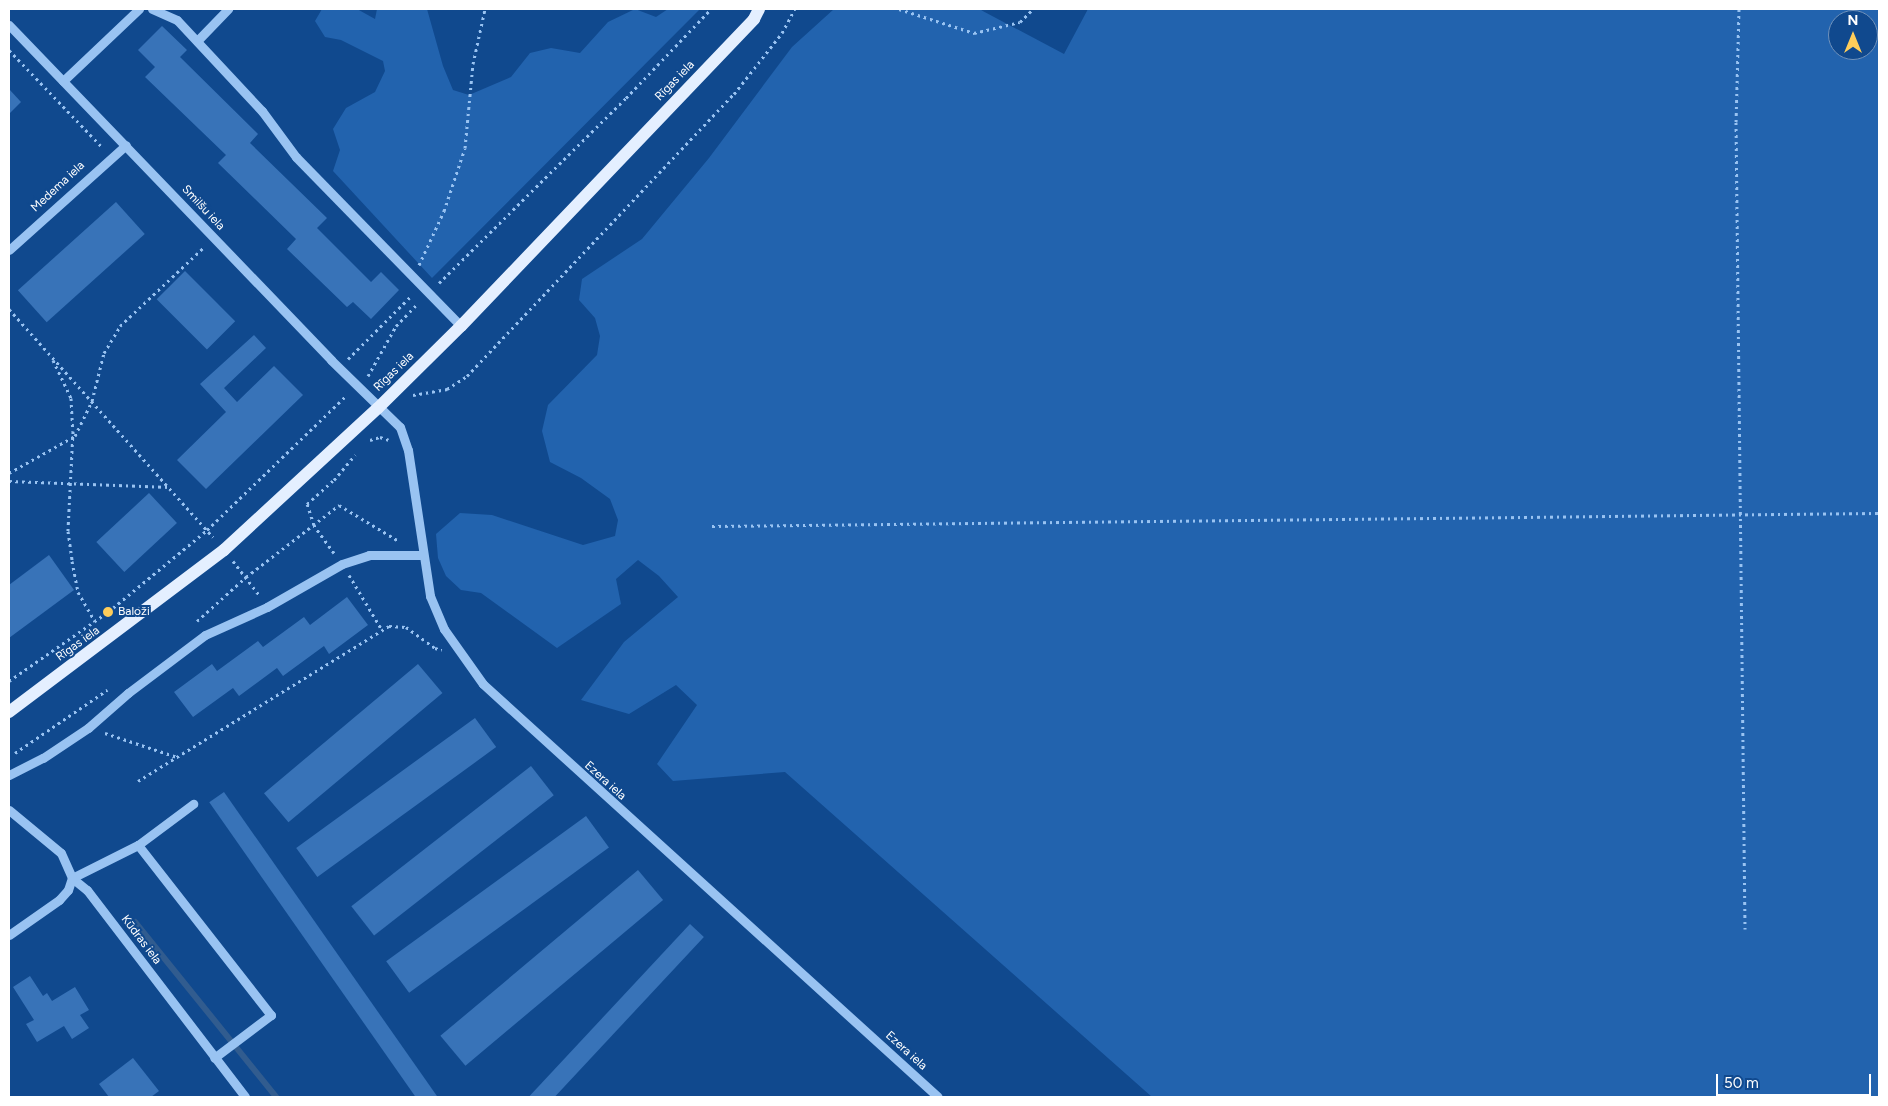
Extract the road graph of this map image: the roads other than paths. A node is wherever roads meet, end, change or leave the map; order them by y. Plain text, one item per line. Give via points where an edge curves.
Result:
1 (140, 9) edge
2 (152, 9) edge
3 (228, 9) edge
4 (759, 9) edge
5 (9, 26) edge
6 (197, 41) junction
7 (63, 81) junction
8 (126, 145) junction
9 (9, 250) edge
10 (461, 326) junction
11 (378, 408) junction
12 (422, 555) junction
13 (9, 712) edge
14 (9, 775) edge
15 (193, 804) dead end
16 (9, 810) edge
17 (138, 844) junction
18 (72, 878) junction
19 (9, 935) edge
20 (214, 1058) junction
21 (245, 1097) edge
22 (938, 1097) edge

1 - 7 street
2 - 6 street via 177,20
3 - 6 street
4 - 10 main road, Rīgas iela via 754,19
5 - 7 street, Smilšu iela
6 - 10 street via 262,110 296,157
7 - 8 street, Smilšu iela
8 - 9 street, Medema iela
8 - 11 street, Smilšu iela
10 - 11 main road, Rīgas iela
11 - 12 street, Ezera iela via 400,427 408,450
11 - 13 main road, Rīgas iela via 224,550
12 - 14 street via 369,555 342,564 267,607 205,635 128,693 88,728 43,758
12 - 22 street, Ezera iela via 430,596 444,629 483,684
15 - 17 street
16 - 18 street, Kūdras iela via 61,854
17 - 18 street
17 - 20 street via 271,1015
18 - 19 street via 68,890 59,900
18 - 20 street, Kūdras iela via 87,890
20 - 21 street, Kūdras iela

